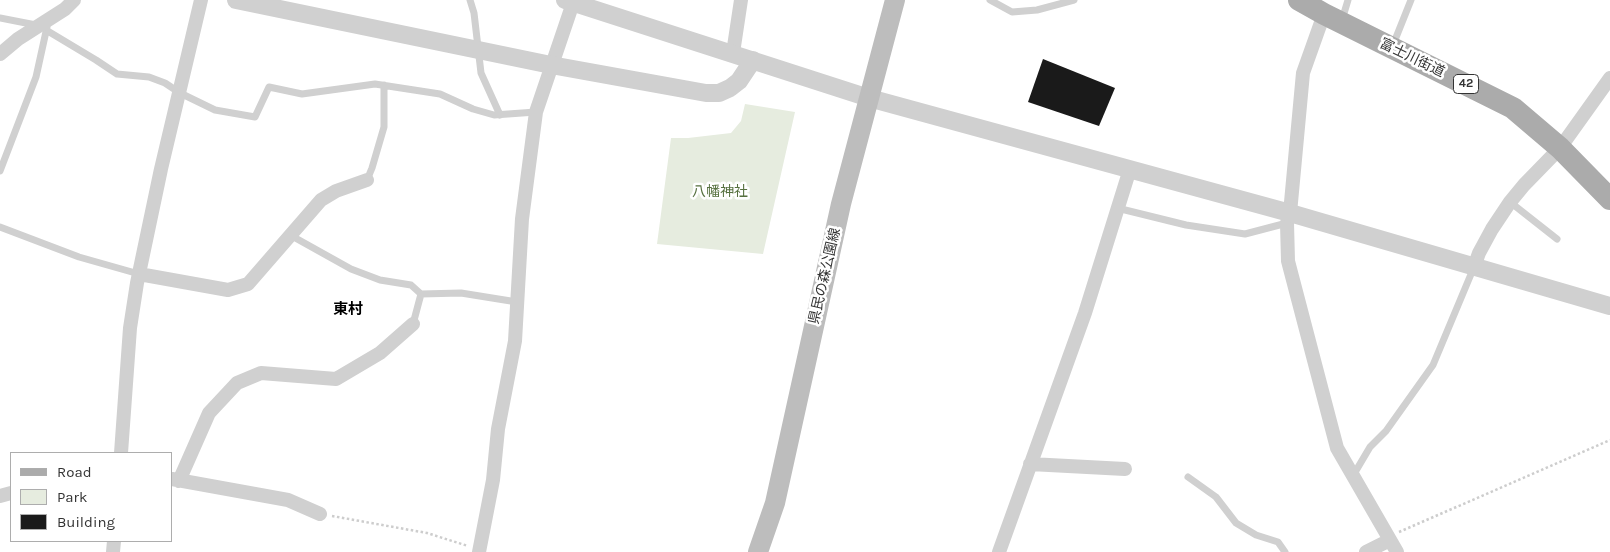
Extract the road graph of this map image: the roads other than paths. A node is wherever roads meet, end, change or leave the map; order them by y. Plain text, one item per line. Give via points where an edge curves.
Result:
1 (74, 0) edge
2 (201, 0) edge
3 (236, 0) edge
4 (470, 0) edge
5 (740, 0) edge
6 (896, 0) edge
7 (990, 0) edge
8 (1074, 0) edge
9 (1299, 0) edge
10 (1348, 0) edge
11 (1411, 0) edge
12 (571, 1) edge
13 (0, 18) edge
14 (1333, 19) junction
15 (44, 25) junction
16 (1392, 48) junction
17 (479, 50) junction
18 (733, 53) junction
19 (0, 54) edge
20 (754, 60) junction
21 (551, 65) junction
22 (1610, 78) edge
23 (384, 85) junction
24 (180, 93) junction
25 (869, 98) junction
26 (536, 112) junction
27 (500, 115) junction
28 (1560, 148) junction
29 (1130, 169) junction
30 (0, 171) edge
31 (368, 180) joint
32 (1610, 199) edge
33 (1510, 202) junction
34 (1118, 208) junction
35 (1288, 218) junction
36 (0, 227) edge
37 (290, 235) junction
38 (1557, 239) dead end
39 (1474, 266) junction
40 (139, 274) junction
41 (421, 294) junction
42 (517, 302) junction
43 (1610, 306) edge
44 (413, 324) joint
45 (121, 452) edge
46 (1030, 464) junction
47 (1125, 469) dead end
48 (1354, 474) junction
49 (1188, 477) dead end
50 (175, 480) edge
51 (320, 514) road end
52 (1392, 543) edge
53 (479, 551) edge
54 (758, 552) edge
55 (999, 552) edge
56 (1285, 552) edge
57 (1366, 552) edge

1 - 15 street
2 - 24 street
3 - 17 street
4 - 17 lane
5 - 18 street
6 - 25 main road, 県民の森公園線
7 - 8 lane via 1012,12 1037,10
9 - 14 main road, 富士川街道 / 42
10 - 14 lane
11 - 16 lane
12 - 18 street
12 - 21 street
13 - 15 lane
14 - 16 main road, 富士川街道 / 42
14 - 35 street via 1303,73
15 - 19 street
15 - 24 lane via 117,74 149,77
15 - 30 lane via 36,77
16 - 28 main road, 富士川街道 / 42 via 1513,108
17 - 21 street
17 - 27 lane via 481,74
18 - 20 street
20 - 21 street via 739,81 719,93
20 - 25 street
21 - 26 street
22 - 28 street
23 - 24 lane via 302,94 269,86 255,118 215,110
23 - 27 lane via 440,94 473,110
23 - 31 lane via 384,126
24 - 40 street
25 - 29 street
25 - 54 main road, 県民の森公園線 via 841,204 775,503
26 - 27 lane
26 - 42 street via 522,219
28 - 32 main road, 富士川街道 / 42
28 - 33 street
29 - 34 street
29 - 35 street
31 - 37 street via 321,200
33 - 38 lane
33 - 39 street
34 - 35 lane via 1186,226 1246,234
34 - 46 street via 1085,312
35 - 39 street
35 - 48 street via 1288,261 1337,448
36 - 40 lane via 79,257
37 - 40 street via 248,284 228,290
37 - 41 lane via 351,269 380,280 411,286
39 - 43 street
39 - 48 lane via 1433,365
40 - 45 street via 130,328
41 - 42 lane via 461,293
41 - 44 lane
42 - 53 street via 515,341
44 - 50 street via 380,353 336,379 261,373 237,383 209,413
46 - 47 street
46 - 55 street
48 - 52 street
49 - 56 lane via 1216,497 1236,523 1256,535 1278,542
50 - 51 street via 288,500
52 - 57 street

